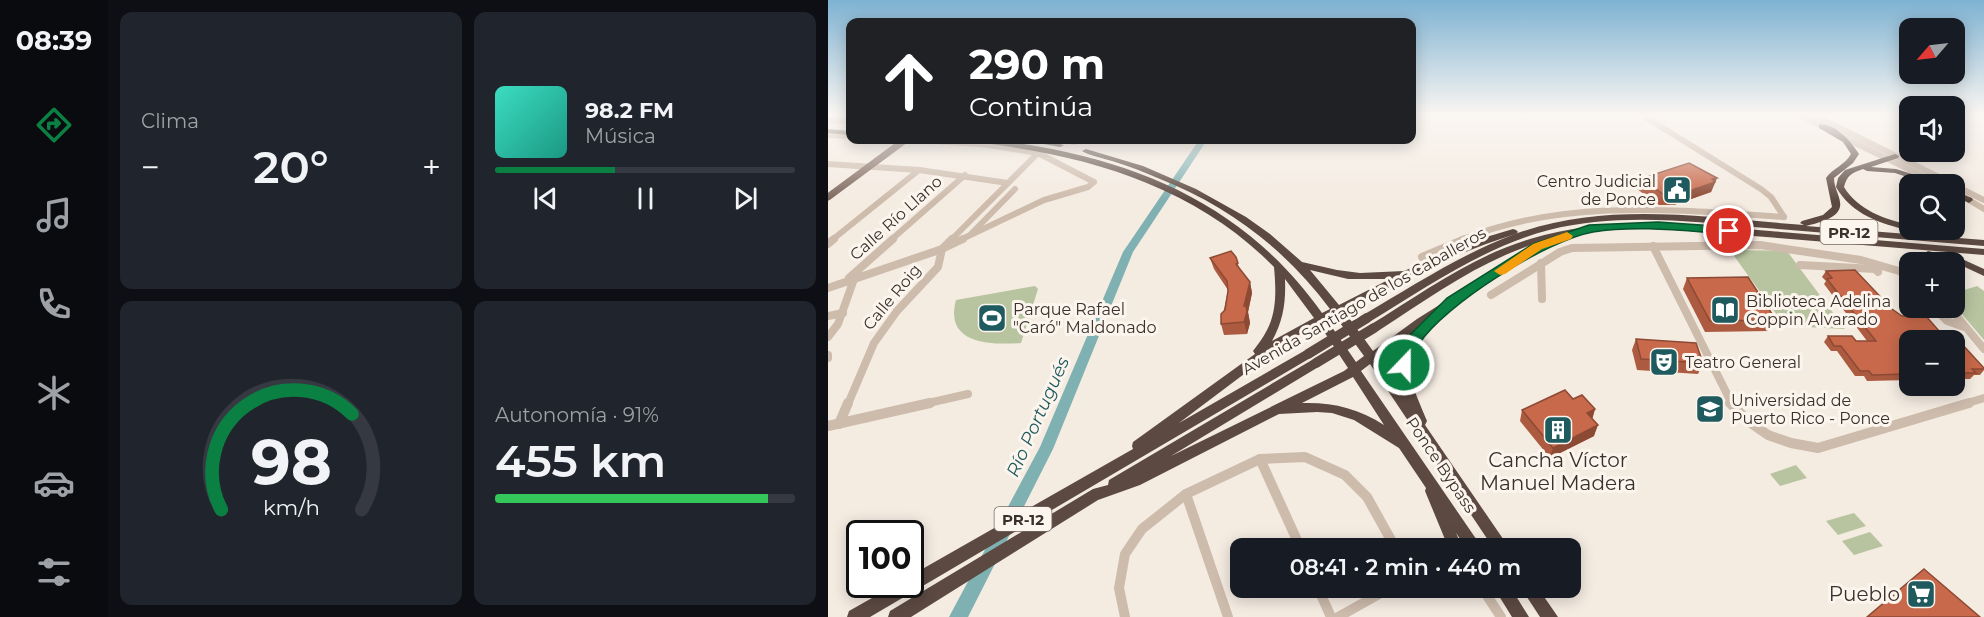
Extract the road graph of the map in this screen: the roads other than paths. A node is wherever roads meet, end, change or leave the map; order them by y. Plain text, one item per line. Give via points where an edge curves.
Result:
1 (1687, 143) edge
2 (1848, 143) edge
3 (1860, 143) edge
4 (1865, 143) edge
5 (899, 144) edge
6 (982, 144) edge
7 (1004, 144) edge
8 (1050, 144) edge
9 (1105, 149) dead end
10 (1038, 153) junction
11 (1892, 157) junction
12 (1116, 160) junction
13 (828, 164) edge
14 (869, 166) junction
15 (1858, 169) junction
16 (919, 170) junction
17 (1135, 170) junction
18 (1905, 174) edge
19 (1920, 174) edge
20 (1930, 174) edge
21 (965, 175) junction
22 (1008, 183) junction
23 (1015, 189) dead end
24 (1965, 190) edge
25 (828, 197) edge
26 (1965, 198) edge
27 (1969, 200) joint
28 (1984, 200) edge
29 (1208, 204) junction
30 (1984, 209) edge
31 (1715, 221) junction
32 (1805, 223) junction
33 (1899, 225) edge
34 (1545, 228) junction
35 (1589, 229) junction
36 (1899, 230) edge
37 (1965, 235) edge
38 (1804, 237) junction
39 (1984, 237) edge
40 (967, 238) junction
41 (1984, 243) edge
42 (828, 244) edge
43 (1653, 246) junction
44 (942, 249) junction
45 (1910, 252) edge
46 (1984, 252) edge
47 (1965, 256) edge
48 (1422, 257) dead end
49 (1984, 257) edge
50 (1869, 262) junction
51 (1541, 263) junction
52 (1297, 264) junction
53 (1965, 264) edge
54 (1800, 265) dead end
55 (1279, 266) junction
56 (1899, 270) edge
57 (1410, 273) junction
58 (1984, 273) edge
59 (847, 281) junction
60 (828, 282) edge
61 (828, 288) edge
62 (1491, 295) dead end
63 (1542, 298) dead end
64 (1452, 302) junction
65 (1336, 309) junction
66 (843, 313) junction
67 (828, 316) edge
68 (1321, 317) junction
69 (1942, 318) edge
70 (1957, 318) edge
71 (1370, 323) junction
72 (1964, 327) junction
73 (828, 337) edge
74 (1984, 349) edge
75 (1371, 357) junction
76 (1312, 358) junction
77 (1242, 369) junction
78 (1354, 369) junction
79 (968, 394) dead end
80 (1984, 398) edge
81 (1270, 413) junction
82 (839, 424) junction
83 (828, 426) edge
84 (1430, 443) junction
85 (1142, 446) junction
86 (1409, 450) junction
87 (1260, 459) junction
88 (1136, 475) junction
89 (1430, 482) junction
90 (1186, 494) junction
91 (1296, 538) edge
92 (1390, 538) edge
93 (1451, 538) edge
94 (1468, 538) edge
95 (1495, 538) edge
96 (1322, 598) edge
97 (1372, 598) edge
98 (1489, 598) edge
99 (1509, 598) edge
100 (1536, 598) edge
101 (855, 617) edge
102 (896, 617) edge
103 (1125, 617) edge
104 (1228, 617) edge
105 (1331, 617) edge
106 (1338, 617) edge
107 (1501, 617) edge
108 (1521, 617) edge
109 (1550, 617) edge

1 - 48 street via 1761,189 1784,217 1650,209 1568,214 1479,233
2 - 32 highway via 1855,154 1852,161 1830,178 1837,201 1834,211
3 - 11 street
4 - 11 street
5 - 14 main road
6 - 10 street
7 - 17 highway, Ponce Bypass
8 - 12 highway, Ponce Bypass
9 - 12 highway
10 - 22 street, Calle Roig
10 - 40 street via 1094,182 1044,200
11 - 15 highway
11 - 19 street
11 - 20 street
12 - 17 highway, Ponce Bypass
13 - 14 street
14 - 16 street
14 - 25 main road
15 - 18 highway
15 - 33 highway via 1841,180 1845,196 1874,217
16 - 21 street
16 - 42 street
17 - 29 highway, Ponce Bypass
21 - 22 street
21 - 59 street, Calle Río Llano
22 - 44 street, Calle Roig
23 - 40 street
24 - 28 street
26 - 27 highway
27 - 30 street
29 - 52 highway, Ponce Bypass via 1264,235
29 - 55 highway, Ponce Bypass
31 - 32 highway
31 - 34 highway, Avenida Santiago de los Caballeros / PR-12 via 1627,216
31 - 41 highway, Avenida Santiago de los Caballeros / PR-12
32 - 36 highway
34 - 57 highway via 1515,231 1476,243
34 - 71 highway, Avenida Santiago de los Caballeros / PR-12 via 1487,249
35 - 38 highway, Avenida Santiago de los Caballeros / PR-12 via 1658,226
35 - 64 highway via 1538,247
35 - 71 highway, Avenida Santiago de los Caballeros / PR-12 via 1513,248
37 - 39 highway
38 - 45 highway
38 - 46 highway, Avenida Santiago de los Caballeros / PR-12
40 - 44 street
43 - 50 street via 1786,247
43 - 51 street via 1572,248
43 - 80 street via 1729,401 1760,432 1790,444 1818,448
44 - 59 street
44 - 82 street, Calle Roig via 938,267 897,311 874,343
47 - 49 highway
50 - 54 street via 1877,271
50 - 56 street
51 - 62 street
51 - 63 street
52 - 57 highway via 1345,277
52 - 65 highway, Ponce Bypass
53 - 58 highway
55 - 68 highway, Ponce Bypass
55 - 77 highway via 1278,319
57 - 65 highway
59 - 60 street
59 - 61 street
59 - 66 street
64 - 75 highway
64 - 84 highway via 1418,334 1404,359 1405,384
65 - 68 highway
65 - 75 highway, Ponce Bypass
66 - 67 street
66 - 73 street
68 - 77 highway
68 - 78 highway, Ponce Bypass
69 - 72 street via 1952,326
70 - 72 street
71 - 76 highway, Avenida Santiago de los Caballeros / PR-12, bridge
72 - 74 street
75 - 78 highway
75 - 84 highway, Ponce Bypass
76 - 85 highway, Avenida Santiago de los Caballeros / PR-12
76 - 88 highway, Avenida Santiago de los Caballeros / PR-12
77 - 85 highway
78 - 81 highway
78 - 86 highway, Ponce Bypass
79 - 82 street
81 - 86 highway via 1317,406 1346,410 1376,424
81 - 88 highway
82 - 83 street
84 - 95 highway, Ponce Bypass
85 - 101 highway, Avenida Santiago de los Caballeros / PR-12 via 1118,464
86 - 89 highway, Ponce Bypass
87 - 90 street
87 - 91 street
87 - 92 street via 1305,457 1346,475 1367,497
88 - 102 highway, PR-12 via 1094,496
89 - 93 highway
89 - 94 highway, Ponce Bypass
90 - 103 street via 1142,529 1125,554 1119,588
90 - 104 street
96 - 105 street
97 - 106 street
98 - 107 street
99 - 108 highway
100 - 109 highway

